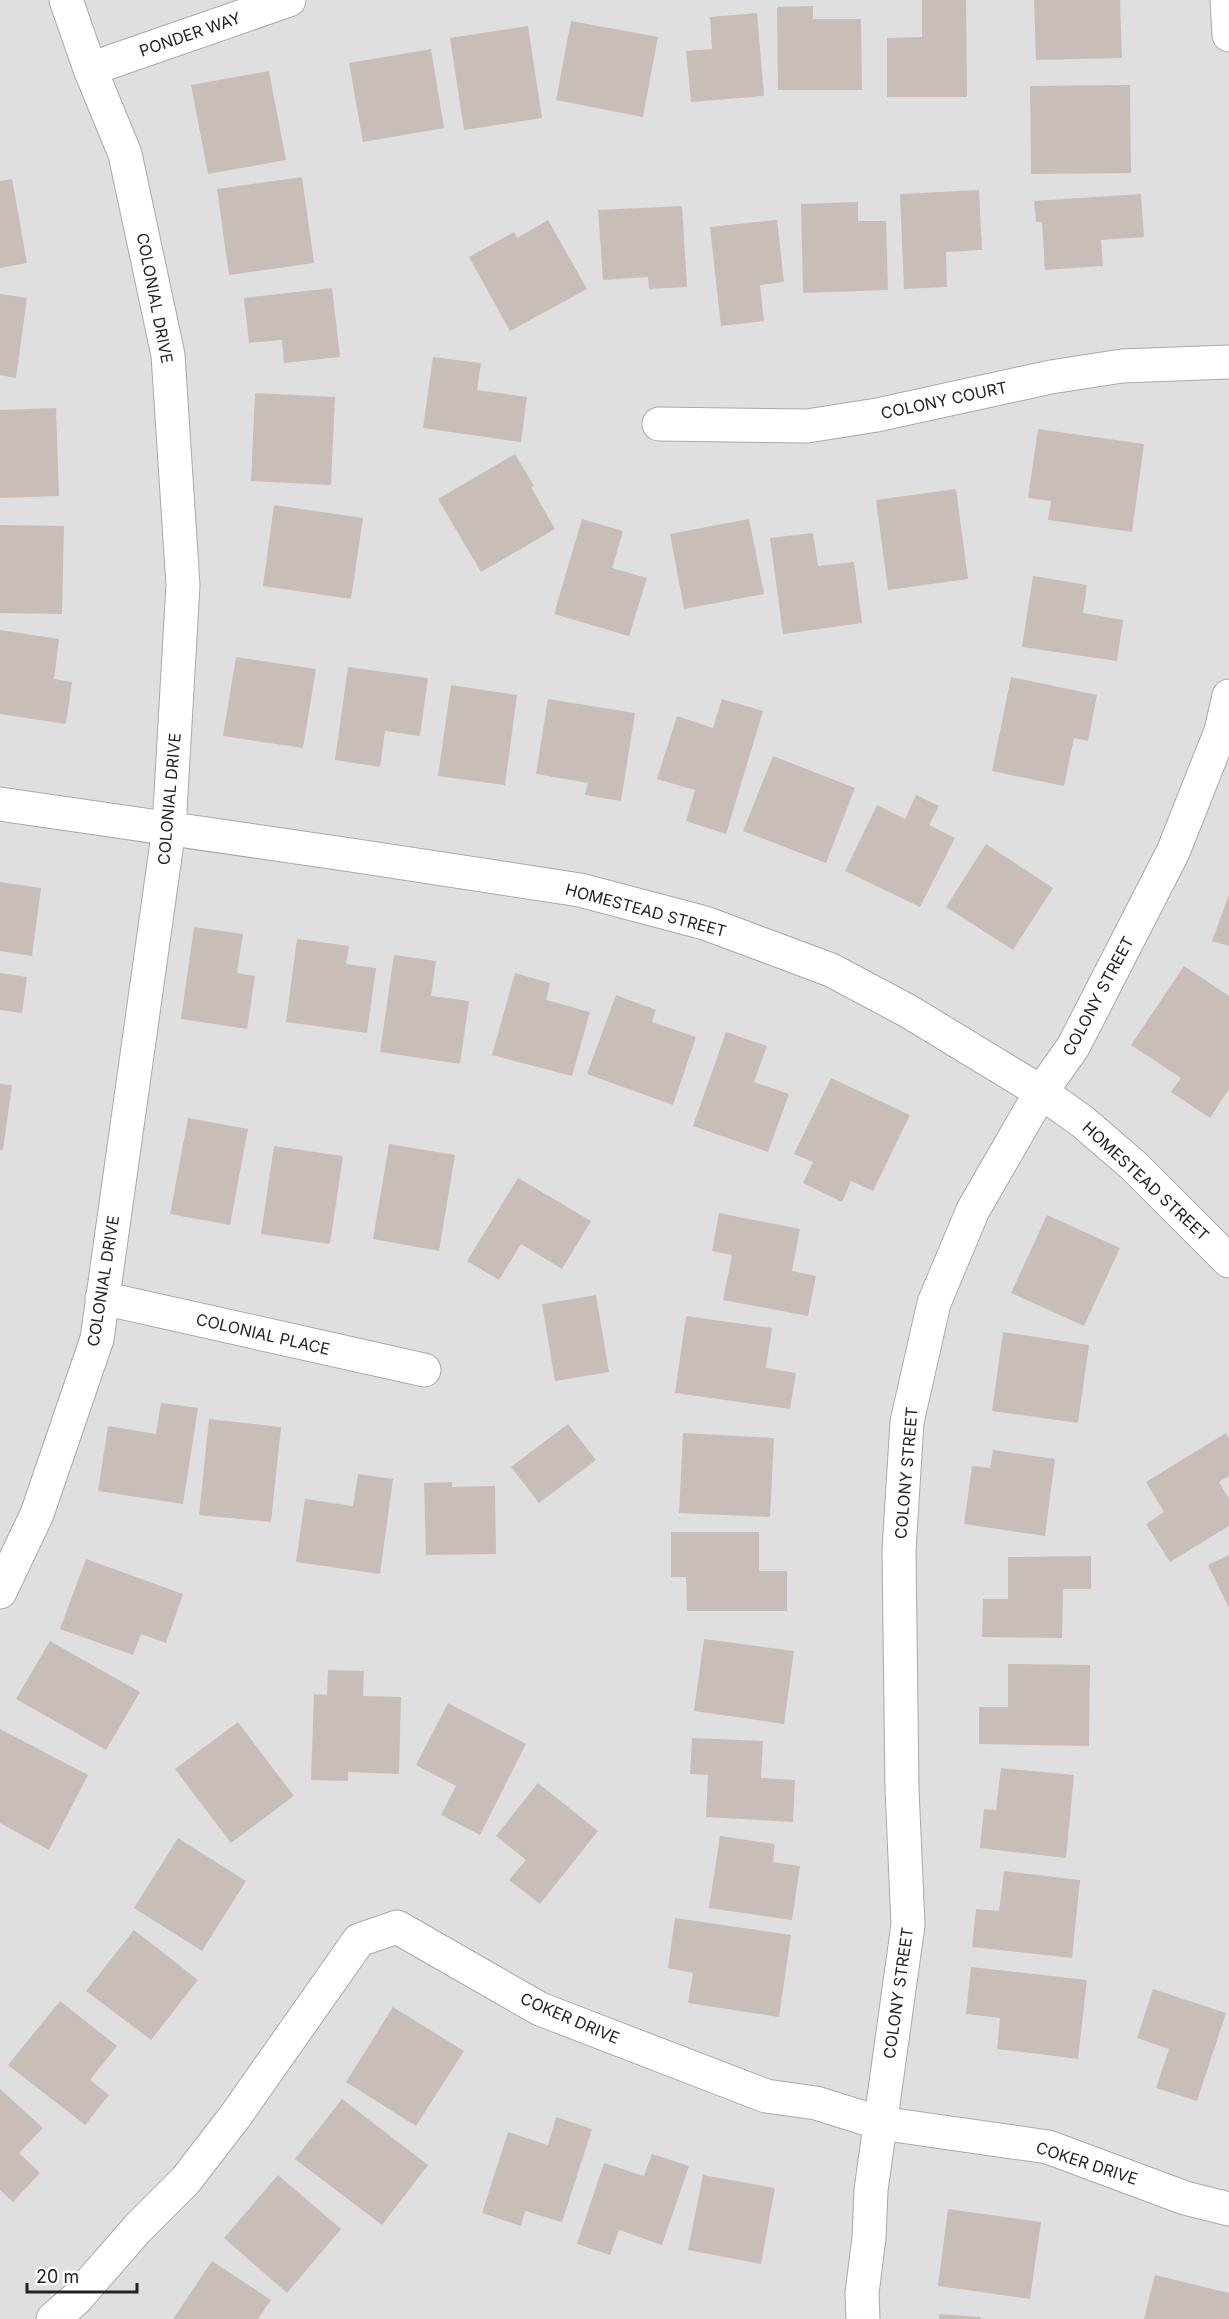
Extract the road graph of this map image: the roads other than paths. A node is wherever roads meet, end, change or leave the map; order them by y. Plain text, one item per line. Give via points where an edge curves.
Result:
1 (66, 0) edge
2 (289, 0) edge
3 (1227, 0) edge
4 (1229, 35) edge
5 (90, 69) junction
6 (1229, 362) edge
7 (659, 424) dead end
8 (1229, 696) edge
9 (0, 804) edge
10 (169, 828) junction
11 (1041, 1092) junction
12 (1229, 1261) edge
13 (102, 1298) junction
14 (423, 1370) dead end
15 (0, 1592) edge
16 (880, 2123) junction
17 (1229, 2209) edge
18 (53, 2319) edge
19 (863, 2319) edge

1 - 5 street, COLONIAL DRIVE
2 - 5 street, PONDER WAY
3 - 4 street
5 - 10 street, COLONIAL DRIVE via 124,154 168,356 183,585
6 - 7 street, COLONY COURT via 1122,366 807,426
8 - 11 street, COLONY STREET via 1221,731 1173,852 1073,1047
9 - 10 street, HOMESTEAD STREET
10 - 11 street, HOMESTEAD STREET via 580,890 705,923 831,970 908,1011
10 - 13 street, COLONIAL DRIVE
11 - 12 street, HOMESTEAD STREET via 1134,1166
11 - 16 street, COLONY STREET via 973,1210 934,1303 907,1422 899,1550 908,1925
13 - 14 street, COLONIAL PLACE
13 - 15 street, COLONIAL DRIVE via 97,1339 37,1514
16 - 17 street, COKER DRIVE via 1048,2147 1185,2198
16 - 18 street, COKER DRIVE via 816,2103 766,2096 540,2009 397,1927 359,1940 186,2180
16 - 19 street, COLONY STREET via 862,2292

